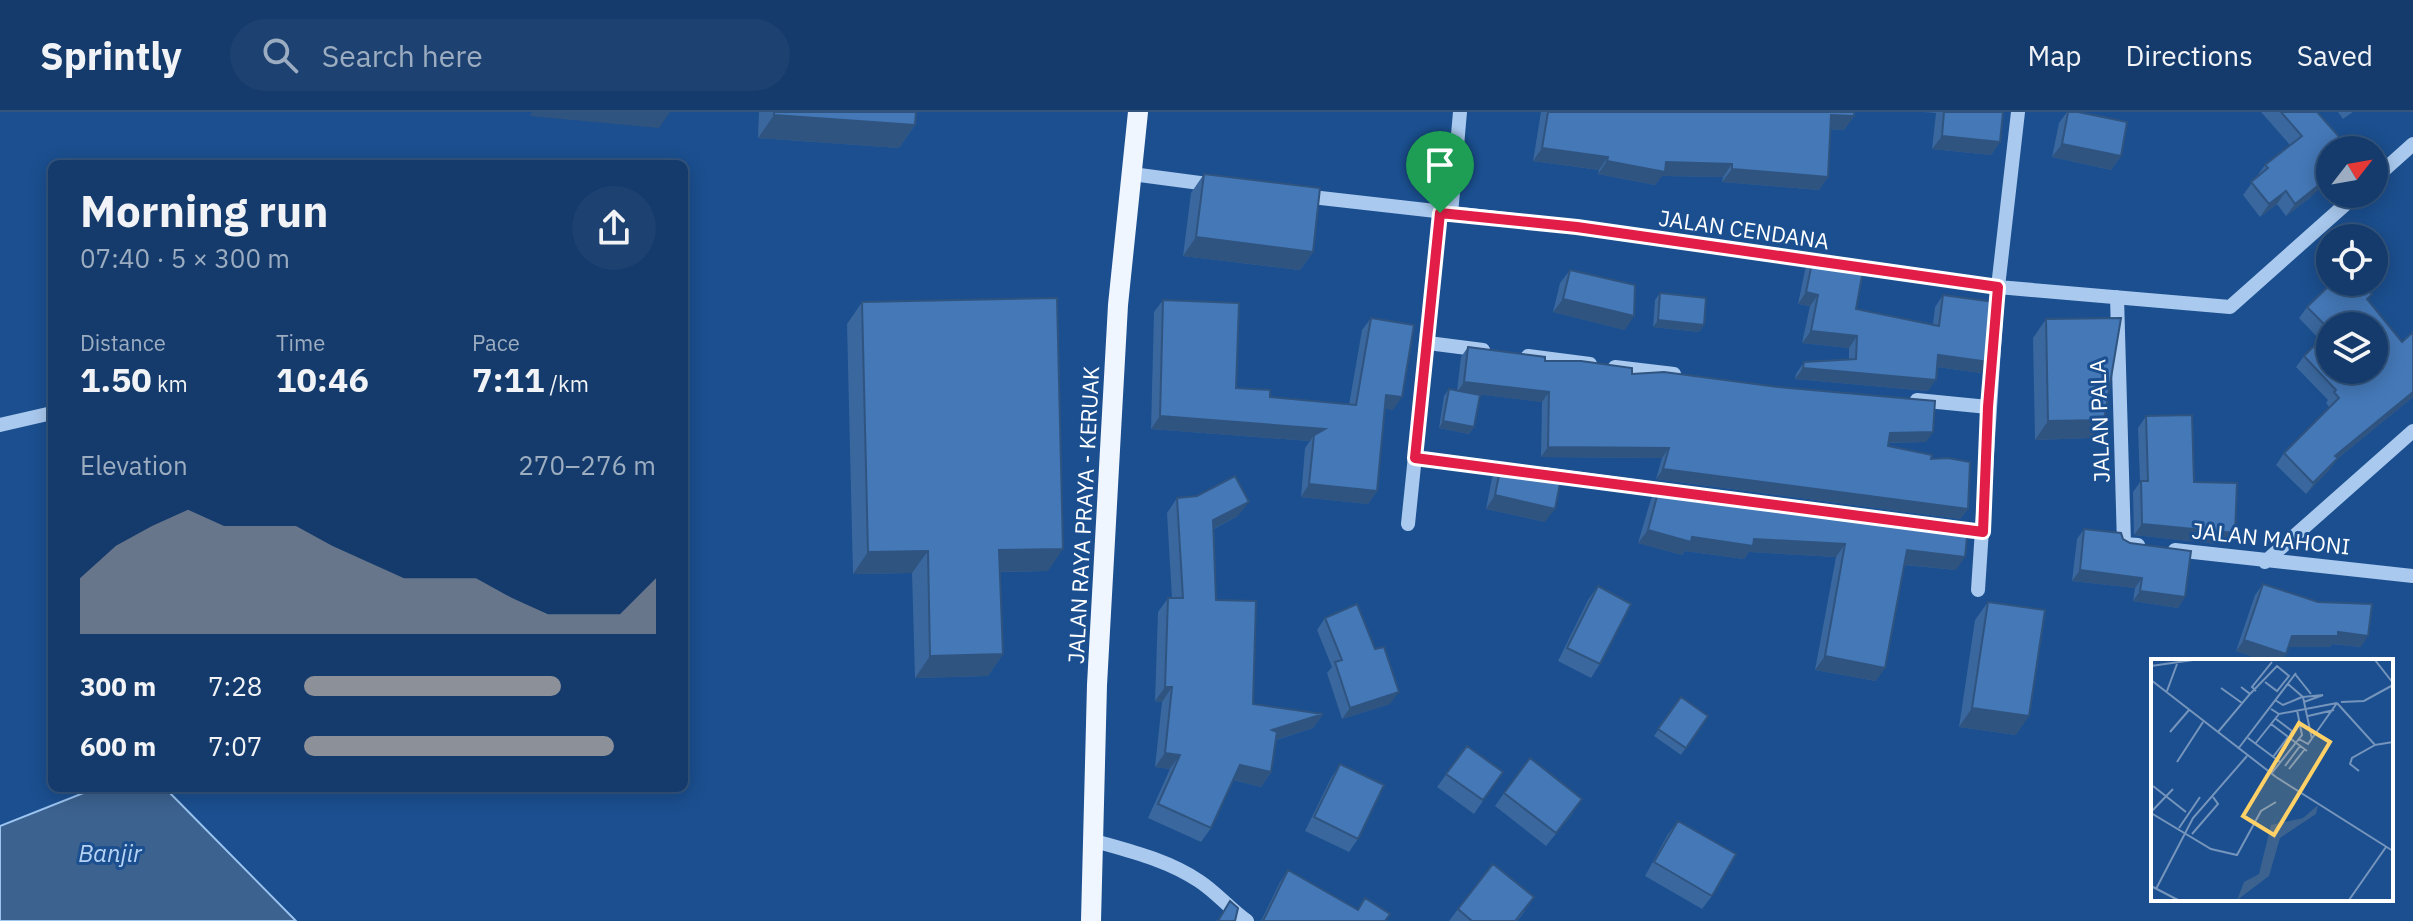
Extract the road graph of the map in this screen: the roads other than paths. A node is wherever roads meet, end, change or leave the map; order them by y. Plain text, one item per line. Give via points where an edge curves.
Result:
1 (1138, 112) edge
2 (1460, 112) edge
3 (2018, 112) edge
4 (2413, 144) edge
5 (2388, 166) edge
6 (1132, 174) junction
7 (1225, 186) edge
8 (1286, 194) edge
9 (2341, 208) edge
10 (1446, 213) junction
11 (1998, 287) junction
12 (2117, 297) junction
13 (1428, 343) junction
14 (1490, 351) edge
15 (1506, 353) edge
16 (1694, 377) edge
17 (1896, 398) edge
18 (1988, 407) junction
19 (48, 414) edge
20 (0, 425) edge
21 (2413, 431) edge
22 (1415, 458) junction
23 (1699, 495) edge
24 (1408, 524) dead end
25 (1935, 525) edge
26 (1983, 532) junction
27 (2124, 544) joint
28 (2265, 562) junction
29 (2413, 576) edge
30 (1978, 590) dead end
31 (1095, 841) junction
32 (1091, 921) edge
33 (1247, 921) edge

1 - 6 main road, JALAN RAYA PRAYA - KERUAK
2 - 10 street
3 - 11 street
4 - 5 street
6 - 7 street
6 - 31 main road, JALAN RAYA PRAYA - KERUAK via 1118,305 1097,685
8 - 10 street, JALAN CENDANA
9 - 12 street, JALAN CENDANA via 2230,307
10 - 11 street, JALAN CENDANA
10 - 13 street
11 - 12 street, JALAN CENDANA
11 - 18 street
12 - 27 street, JALAN PALA
13 - 14 street
13 - 22 street
15 - 16 street
17 - 18 street
18 - 26 street
19 - 20 street
21 - 28 street
22 - 23 street
22 - 24 street
25 - 26 street
26 - 30 street
27 - 28 street, JALAN MAHONI
28 - 29 street, JALAN MAHONI
31 - 32 main road, JALAN RAYA PRAYA - KERUAK
31 - 33 street via 1187,873

